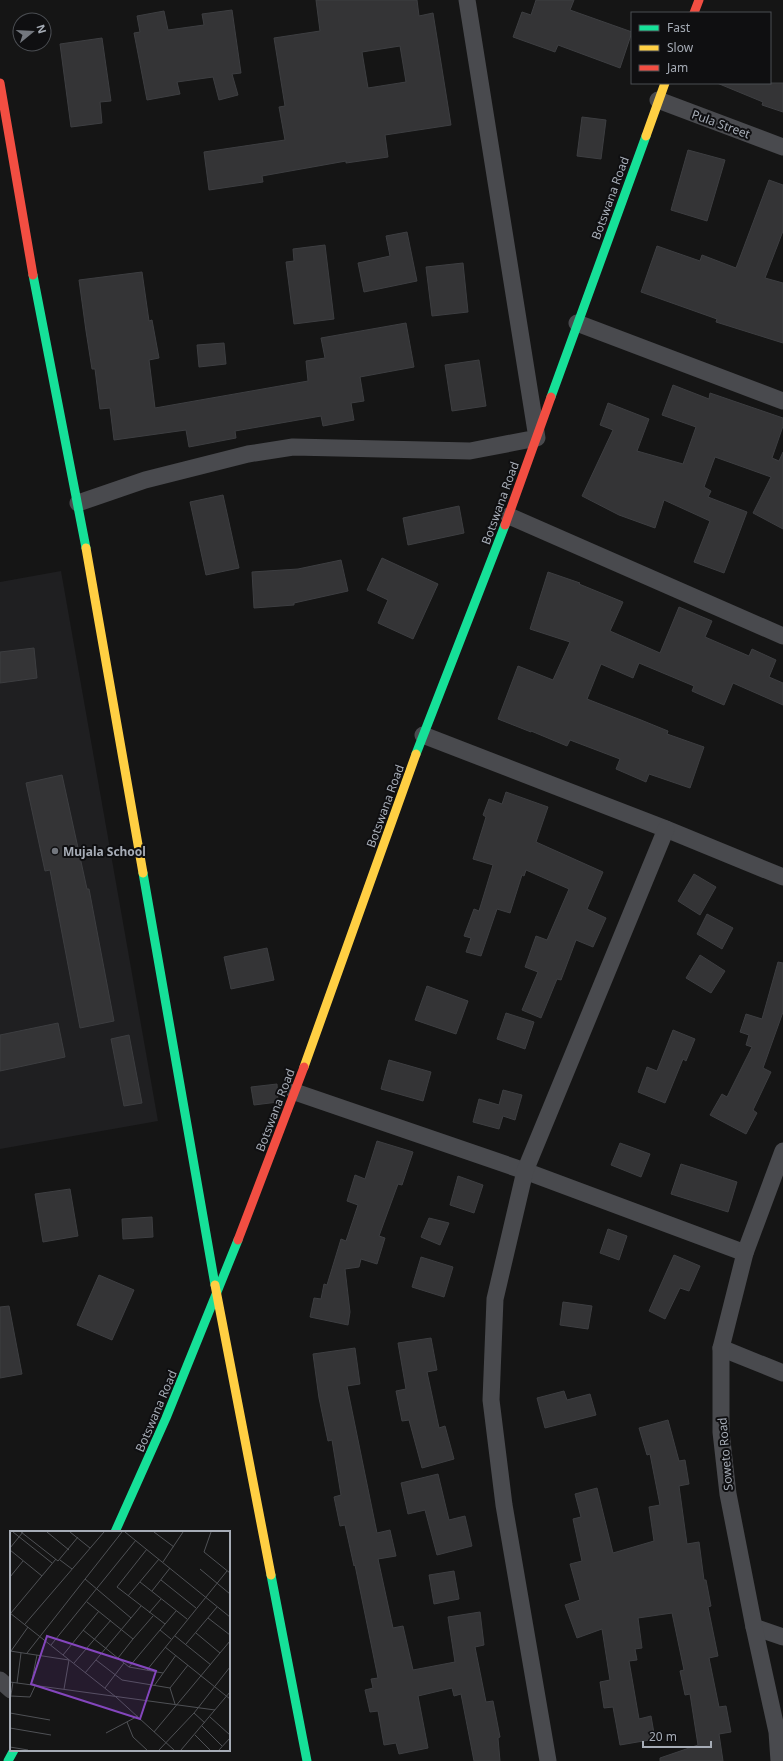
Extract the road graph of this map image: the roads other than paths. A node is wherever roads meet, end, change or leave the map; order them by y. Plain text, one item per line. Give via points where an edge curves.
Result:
1 (467, 0) edge
2 (699, 0) edge
3 (694, 12) edge
4 (0, 83) edge
5 (665, 84) edge
6 (658, 100) junction
7 (783, 147) edge
8 (577, 323) junction
9 (783, 401) edge
10 (537, 438) junction
11 (78, 504) junction
12 (509, 516) junction
13 (783, 636) edge
14 (423, 735) junction
15 (666, 829) junction
16 (783, 878) edge
17 (295, 1092) junction
18 (783, 1151) edge
19 (525, 1171) junction
20 (745, 1253) junction
21 (218, 1294) junction
22 (720, 1348) junction
23 (783, 1373) edge
24 (115, 1531) edge
25 (754, 1627) junction
26 (783, 1637) edge
27 (0, 1680) edge
28 (10, 1689) edge
29 (13, 1751) edge
30 (8, 1761) edge
31 (308, 1761) edge
32 (548, 1761) edge
33 (779, 1761) edge

1 - 10 street
2 - 3 street
4 - 11 street via 32,268
5 - 6 street, Botswana Road
6 - 7 street, Pula Street
6 - 8 street, Botswana Road
8 - 9 street
8 - 10 street, Botswana Road
10 - 11 street via 470,451 293,447 248,454 145,480
10 - 12 street, Botswana Road
11 - 21 street
12 - 13 street
12 - 14 street, Botswana Road
14 - 15 street
14 - 17 street, Botswana Road
15 - 16 street
15 - 19 street
17 - 19 street
17 - 21 street, Botswana Road
18 - 20 street, Soweto Road
19 - 20 street
19 - 32 street via 495,1299 491,1400 504,1504
20 - 22 street, Soweto Road
21 - 24 street, Botswana Road
21 - 31 street
22 - 23 street
22 - 25 street, Soweto Road via 720,1432 728,1494
25 - 26 street
25 - 33 street, Soweto Road via 778,1732
27 - 28 street
29 - 30 street

